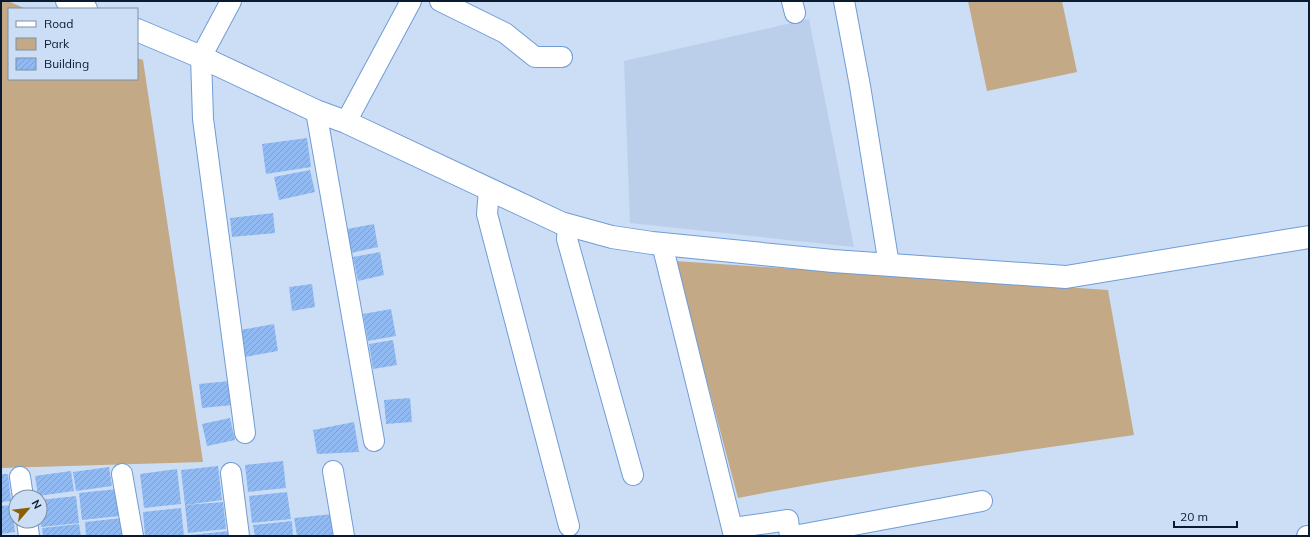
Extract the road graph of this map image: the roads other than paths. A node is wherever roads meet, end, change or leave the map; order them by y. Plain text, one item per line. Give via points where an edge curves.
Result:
1 (68, 1) edge
2 (231, 1) edge
3 (411, 1) edge
4 (440, 1) edge
5 (844, 1) edge
6 (84, 8) edge
7 (138, 30) edge
8 (201, 57) junction
9 (562, 57) dead end
10 (316, 111) junction
11 (346, 122) junction
12 (489, 189) junction
13 (568, 225) junction
14 (1309, 237) edge
15 (662, 244) junction
16 (889, 265) junction
17 (245, 434) dead end
18 (374, 441) dead end
19 (332, 471) dead end
20 (231, 473) dead end
21 (122, 474) dead end
22 (633, 475) dead end
23 (20, 477) dead end
24 (22, 489) edge
25 (982, 501) dead end
26 (569, 526) dead end
27 (734, 532) edge
28 (133, 536) edge
29 (239, 536) edge
30 (344, 536) edge
31 (790, 536) edge
32 (794, 536) edge

1 - 6 street
2 - 8 street
3 - 11 street
4 - 9 street via 505,33 535,57
5 - 16 street
7 - 8 street
8 - 10 street
8 - 17 street via 203,119
10 - 11 street
10 - 18 street
11 - 12 street
12 - 13 street
12 - 26 street via 487,214
13 - 15 street via 612,237
13 - 22 street via 567,239
14 - 16 street via 1066,277
15 - 16 street via 833,262
15 - 27 street
19 - 30 street
20 - 29 street
21 - 28 street
23 - 24 street
25 - 32 street
27 - 31 street via 788,520

